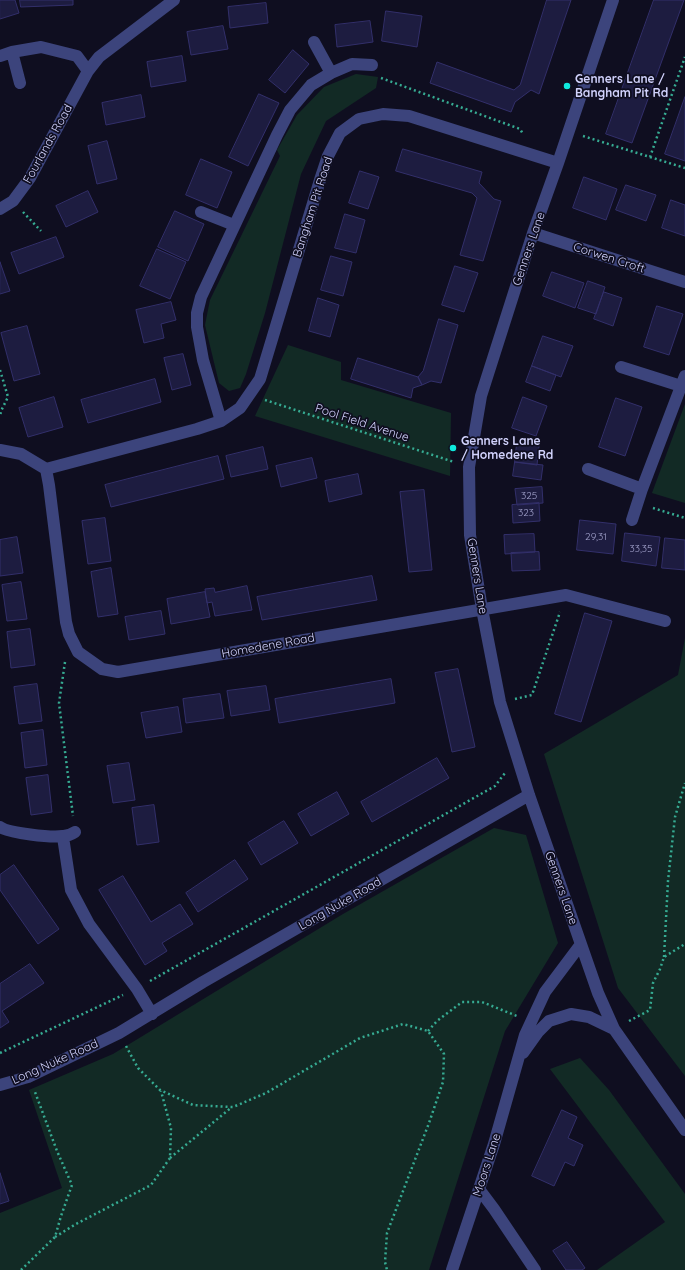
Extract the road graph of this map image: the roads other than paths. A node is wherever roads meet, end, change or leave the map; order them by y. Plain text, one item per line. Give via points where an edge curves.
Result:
1 (174, 0) edge
2 (612, 0) edge
3 (314, 42) dead end
4 (12, 52) junction
5 (0, 56) edge
6 (372, 65) road end
7 (88, 71) junction
8 (331, 72) junction
9 (20, 83) dead end
10 (558, 163) junction
11 (0, 209) edge
12 (201, 212) dead end
13 (234, 226) junction
14 (533, 233) junction
15 (685, 282) edge
16 (621, 367) dead end
17 (683, 381) edge
18 (221, 421) junction
19 (0, 450) edge
20 (46, 469) junction
21 (588, 469) dead end
22 (642, 489) junction
23 (632, 520) dead end
24 (482, 609) junction
25 (665, 621) dead end
26 (529, 795) junction
27 (0, 827) edge
28 (75, 832) dead end
29 (64, 836) junction
30 (581, 944) junction
31 (152, 1014) junction
32 (614, 1029) junction
33 (518, 1060) junction
34 (0, 1085) edge
35 (685, 1130) edge
36 (479, 1189) junction
37 (452, 1270) edge
38 (535, 1270) edge

1 - 7 street, Fourlands Road via 99,57
2 - 10 street, Genners Lane
3 - 8 street
4 - 5 street
4 - 7 street via 41,47 77,56
4 - 9 street
6 - 8 street via 352,64
7 - 11 street, Fourlands Road via 30,178 13,201
8 - 13 street via 311,86 290,110
10 - 14 street, Genners Lane
10 - 18 street, Bangham Pit Road via 409,116 383,114 359,119 340,133 328,156 320,180 260,379 240,408
12 - 13 street
13 - 18 street via 201,297 198,313 203,360
14 - 15 street, Corwen Croft
14 - 24 street, Genners Lane via 481,396 469,467 470,535
16 - 17 street
17 - 22 street
18 - 20 street, Bangham Pit Road
19 - 20 street via 21,454
20 - 24 street, Homedene Road via 69,634 78,652 102,669 118,672
21 - 22 street
22 - 23 street
24 - 25 street, Homedene Road via 566,595
24 - 26 street, Genners Lane via 500,702
26 - 30 street, Genners Lane
26 - 31 street, Long Nuke Road via 203,982
27 - 29 street via 25,834
28 - 29 street
29 - 31 street via 71,890 89,924 137,989
30 - 32 street, Genners Lane
30 - 33 street, Moors Lane via 545,992 525,1035
31 - 34 street, Long Nuke Road via 28,1077
32 - 33 street, Moors Lane via 589,1017 570,1014 549,1021
32 - 35 street, Genners Lane
33 - 36 street, Moors Lane
36 - 37 street, Moors Lane
36 - 38 street

